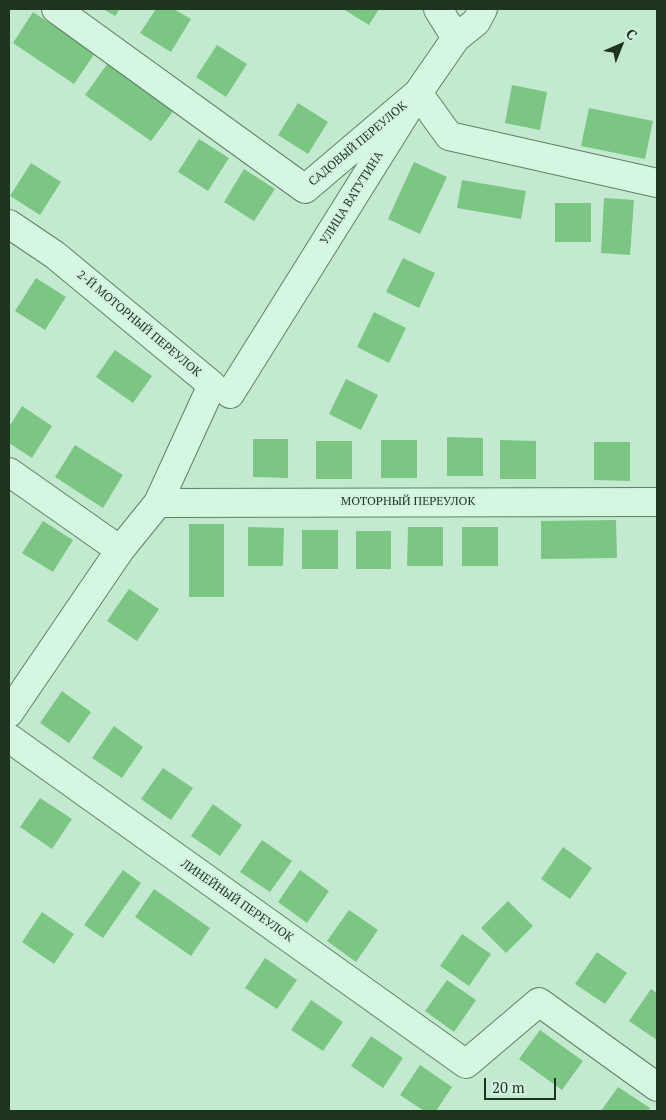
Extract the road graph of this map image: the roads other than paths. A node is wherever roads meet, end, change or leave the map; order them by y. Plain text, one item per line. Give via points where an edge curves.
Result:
1 (56, 9) edge
2 (438, 9) edge
3 (483, 9) edge
4 (456, 38) junction
5 (418, 93) junction
6 (657, 183) edge
7 (9, 224) edge
8 (230, 394) dead end
9 (9, 472) edge
10 (657, 502) edge
11 (158, 503) junction
12 (120, 550) junction
13 (9, 713) edge
14 (9, 738) edge
15 (657, 1087) edge

1 - 5 street, САДОВЫЙ ПЕРЕУЛОК via 305,189
2 - 4 street
3 - 4 street, УЛИЦА ВАТУТИНА via 476,22
4 - 5 street, УЛИЦА ВАТУТИНА
5 - 6 street, САДОВЫЙ ПЕРЕУЛОК via 449,136
5 - 8 street, УЛИЦА ВАТУТИНА
7 - 11 street, 2-Й МОТОРНЫЙ ПЕРЕУЛОК via 54,255 212,385
9 - 12 street
10 - 11 street, МОТОРНЫЙ ПЕРЕУЛОК
11 - 12 street
12 - 13 street
14 - 15 street, ЛИНЕЙНЫЙ ПЕРЕУЛОК via 466,1064 539,1002

